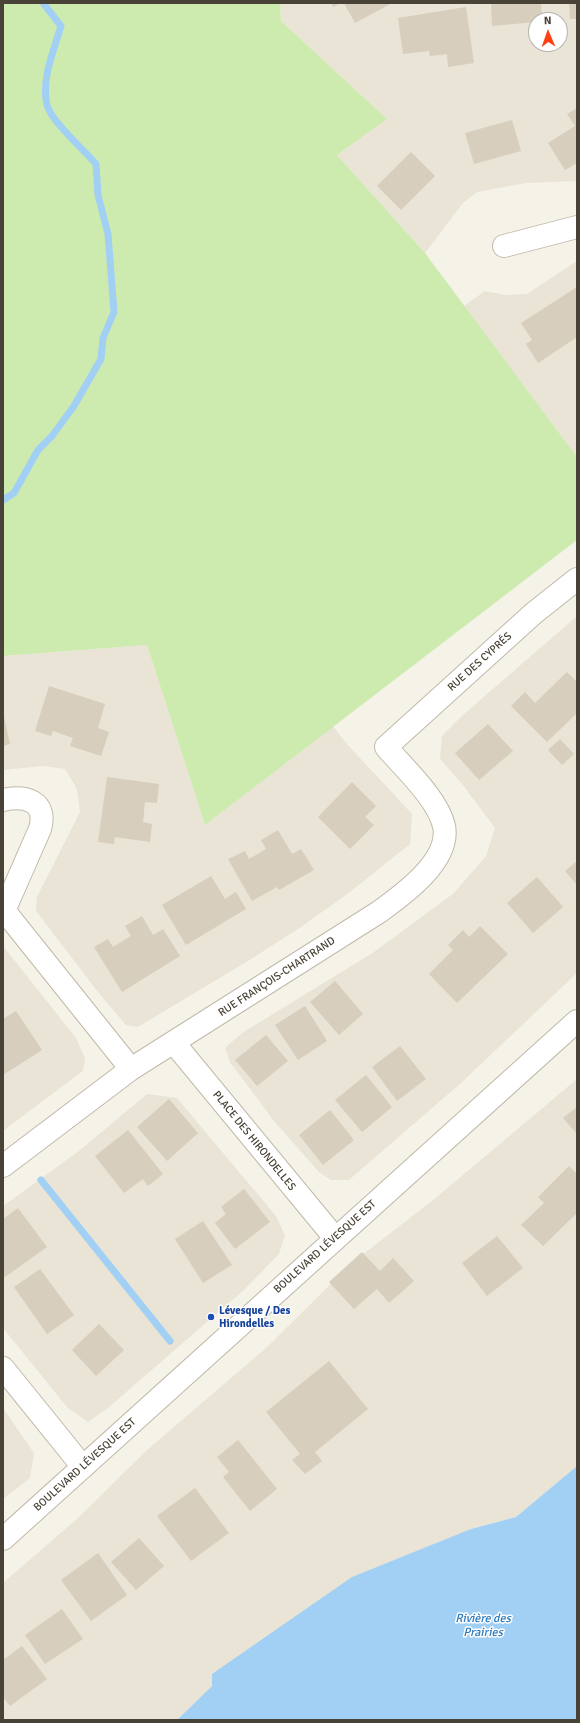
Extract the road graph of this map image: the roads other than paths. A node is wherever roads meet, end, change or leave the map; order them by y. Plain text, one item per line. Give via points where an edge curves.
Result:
1 (577, 227) edge
2 (504, 246) dead end
3 (577, 579) edge
4 (386, 747) joint
5 (3, 800) edge
6 (4, 910) edge
7 (577, 1021) edge
8 (174, 1043) junction
9 (131, 1069) junction
10 (3, 1166) edge
11 (334, 1238) junction
12 (3, 1368) edge
13 (83, 1467) junction
14 (3, 1540) edge

1 - 2 street
3 - 4 street, RUE DES CYPRÉS via 534,613
4 - 8 street, RUE FRANÇOIS-CHARTRAND via 428,796 444,825 443,846 430,867 379,912
5 - 6 street via 19,797 30,800 38,808 42,818 40,829
6 - 9 street
7 - 11 street, BOULEVARD LÉVESQUE EST
8 - 9 street, RUE FRANÇOIS-CHARTRAND
8 - 11 street, PLACE DES HIRONDELLES
9 - 10 street, RUE FRANÇOIS-CHARTRAND
11 - 13 street, BOULEVARD LÉVESQUE EST
12 - 13 street
13 - 14 street, BOULEVARD LÉVESQUE EST

